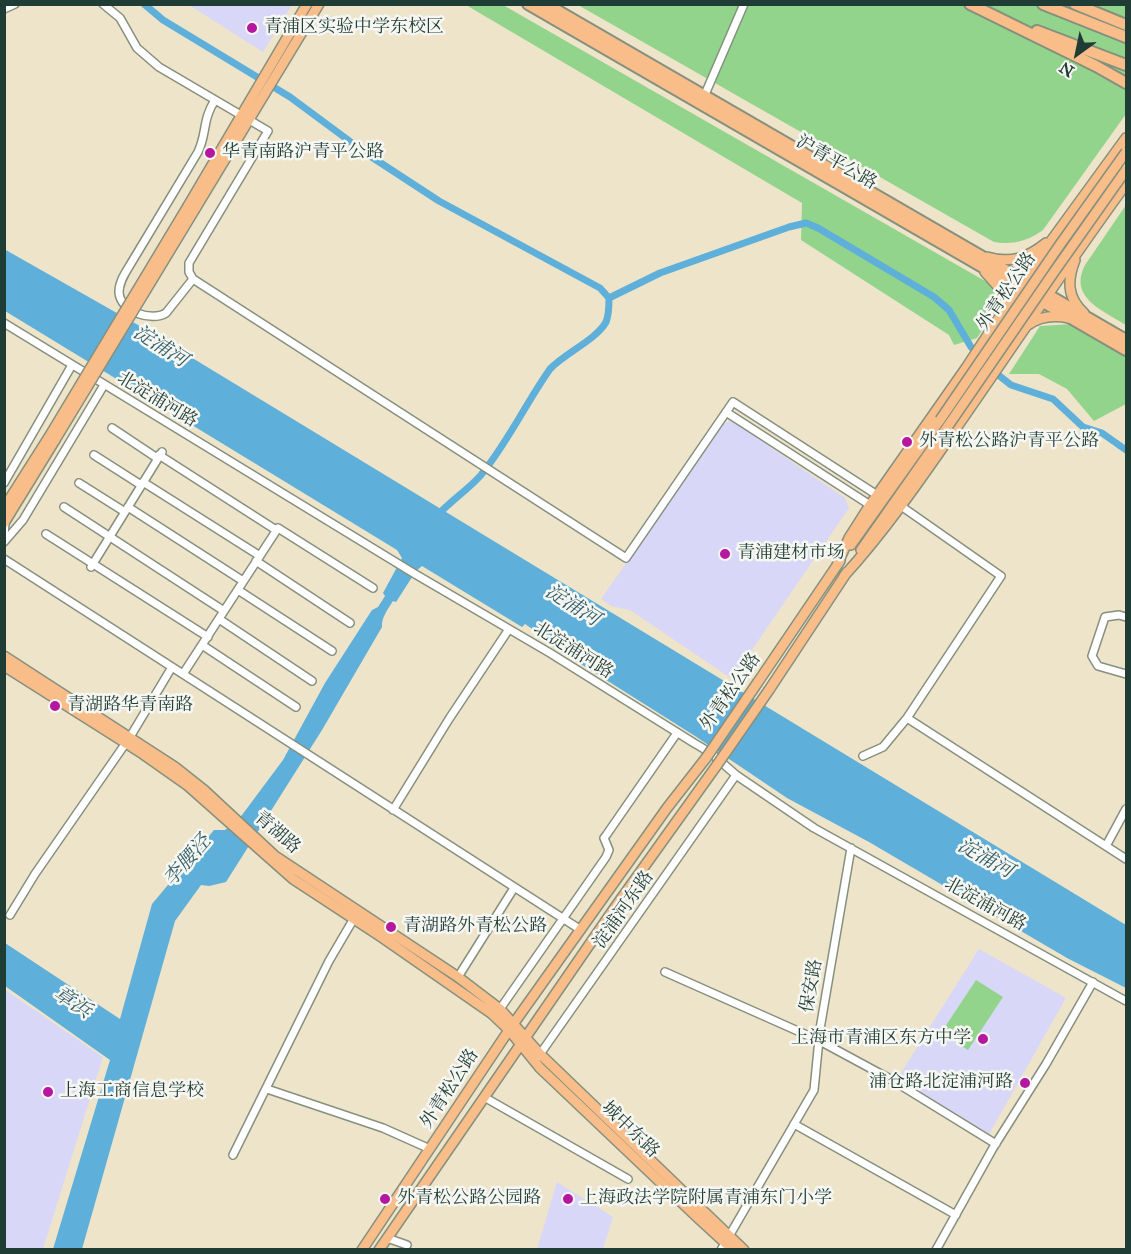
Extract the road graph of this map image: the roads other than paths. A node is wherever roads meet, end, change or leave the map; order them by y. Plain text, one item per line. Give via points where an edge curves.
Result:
1 (15, 4) edge
2 (103, 4) edge
3 (308, 4) edge
4 (319, 4) edge
5 (528, 4) edge
6 (546, 4) edge
7 (744, 4) edge
8 (970, 4) edge
9 (976, 4) edge
10 (1043, 4) edge
11 (1075, 4) edge
12 (4, 9) edge
13 (1126, 24) edge
14 (1126, 37) edge
15 (1126, 65) edge
16 (274, 68) junction
17 (1126, 83) edge
18 (214, 100) junction
19 (702, 100) junction
20 (245, 117) junction
21 (1126, 138) edge
22 (1123, 150) edge
23 (1126, 170) edge
24 (1126, 184) edge
25 (1055, 236) junction
26 (1086, 240) junction
27 (980, 255) junction
28 (966, 258) junction
29 (193, 279) junction
30 (1021, 284) junction
31 (1038, 294) junction
32 (1005, 309) junction
33 (1071, 319) junction
34 (1093, 320) junction
35 (4, 323) edge
36 (992, 329) junction
37 (1020, 333) junction
38 (1126, 340) edge
39 (1011, 348) junction
40 (1126, 350) edge
41 (72, 365) junction
42 (104, 385) junction
43 (726, 412) junction
44 (944, 423) junction
45 (112, 428) dead end
46 (52, 438) junction
47 (94, 455) dead end
48 (159, 455) junction
49 (4, 483) edge
50 (79, 483) dead end
51 (142, 483) junction
52 (877, 495) junction
53 (870, 505) junction
54 (901, 506) junction
55 (64, 507) dead end
56 (4, 508) edge
57 (126, 509) junction
58 (5, 523) edge
59 (276, 530) junction
60 (46, 534) dead end
61 (4, 537) edge
62 (110, 537) junction
63 (4, 542) edge
64 (4, 559) edge
65 (258, 559) junction
66 (92, 565) junction
67 (837, 566) junction
68 (844, 576) junction
69 (243, 581) junction
70 (373, 588) dead end
71 (238, 590) junction
72 (224, 611) junction
73 (1126, 617) edge
74 (219, 620) junction
75 (350, 623) dead end
76 (509, 629) junction
77 (208, 637) junction
78 (202, 645) junction
79 (332, 651) dead end
80 (4, 657) edge
81 (4, 666) edge
82 (172, 667) junction
83 (183, 674) junction
84 (1126, 674) edge
85 (312, 681) dead end
86 (296, 707) dead end
87 (907, 718) junction
88 (677, 734) junction
89 (127, 740) junction
90 (863, 756) dead end
91 (736, 775) junction
92 (1126, 809) edge
93 (393, 810) junction
94 (254, 841) junction
95 (1106, 846) junction
96 (851, 849) junction
97 (1126, 859) edge
98 (514, 888) junction
99 (10, 915) dead end
100 (562, 918) junction
101 (353, 920) junction
102 (580, 930) junction
103 (665, 972) dead end
104 (458, 977) junction
105 (1093, 982) junction
106 (1126, 1001) edge
107 (500, 1009) junction
108 (511, 1027) junction
109 (818, 1040) junction
110 (524, 1041) junction
111 (538, 1058) junction
112 (267, 1089) junction
113 (484, 1097) junction
114 (794, 1124) junction
115 (996, 1143) junction
116 (430, 1149) junction
117 (232, 1155) dead end
118 (628, 1179) dead end
119 (956, 1215) junction
120 (387, 1238) junction
121 (724, 1242) edge
122 (407, 1245) dead end
123 (362, 1250) edge
124 (379, 1250) edge
125 (733, 1250) edge
126 (744, 1250) edge
127 (936, 1250) edge

1 - 12 street
2 - 18 street via 120,18 137,48 159,67
3 - 16 main road
4 - 16 main road
5 - 19 highway, 沪青平公路
6 - 19 highway, 沪青平公路
7 - 19 street
8 - 17 highway
9 - 15 highway
10 - 14 highway
11 - 13 highway
16 - 20 main road
18 - 20 street
18 - 29 street via 198,152 129,265 121,281 120,297 135,311 161,317
19 - 27 highway, 沪青平公路
19 - 28 highway, 沪青平公路
20 - 29 street via 267,130 189,262
20 - 46 main road, bridge
21 - 22 main road
22 - 25 main road
22 - 44 main road, 外青松公路, bridge
23 - 44 main road, 外青松公路, bridge
24 - 26 main road
25 - 27 main road via 1018,259 1006,261
25 - 30 main road
25 - 31 main road via 1042,267
26 - 31 main road
26 - 34 main road via 1075,260 1069,284 1076,305
27 - 30 highway, 沪青平公路
28 - 30 highway, 沪青平公路
28 - 32 main road via 995,282
29 - 43 street via 626,558
30 - 31 highway, 沪青平公路
30 - 32 main road
31 - 33 highway, 沪青平公路
31 - 34 highway, 沪青平公路
31 - 36 main road
31 - 37 main road
32 - 36 main road
33 - 37 main road via 1037,319
33 - 40 highway, 沪青平公路
34 - 38 highway, 沪青平公路
35 - 41 street, 北淀浦河路
36 - 39 main road via 1009,329 1013,334
36 - 52 main road
37 - 39 main road
39 - 54 main road
41 - 42 street, 北淀浦河路
41 - 49 street
42 - 63 street via 23,520
42 - 76 street, 北淀浦河路
43 - 52 street via 733,402
43 - 53 street
44 - 67 main road, 外青松公路
44 - 68 main road, 外青松公路
45 - 48 street
46 - 56 main road
46 - 58 main road
47 - 51 street
48 - 51 street
48 - 59 street
50 - 57 street
51 - 57 street
51 - 65 street
52 - 53 main road
53 - 67 main road
54 - 68 main road
54 - 87 street via 1001,576
55 - 62 street
57 - 62 street
57 - 69 street
58 - 61 street
59 - 65 street
59 - 70 street
60 - 66 street
62 - 66 street
62 - 72 street
64 - 82 street
65 - 69 street
65 - 75 street
66 - 77 street
67 - 102 main road, 外青松公路, bridge via 706,758
68 - 110 main road, 外青松公路, bridge
69 - 71 street
71 - 72 street
71 - 79 street
72 - 74 street
73 - 84 street via 1105,617 1092,656 1098,666
74 - 77 street
74 - 85 street
76 - 88 street, 北淀浦河路
76 - 93 street
77 - 78 street
78 - 83 street
78 - 86 street
80 - 89 main road, 青湖路
81 - 89 main road, 青湖路
82 - 83 street
82 - 89 street
83 - 93 street
87 - 90 street via 883,747
87 - 95 street
88 - 91 street, 北淀浦河路 via 711,753
88 - 100 street via 604,838 609,850 606,857
89 - 94 main road, 青湖路
89 - 99 street
91 - 96 street, 北淀浦河路
91 - 111 street, 淀浦河东路
92 - 95 street
93 - 98 street
94 - 101 main road, 青湖路 via 293,879
94 - 104 main road, 青湖路
95 - 97 street
96 - 105 street, 北淀浦河路
96 - 109 street, 保安路
98 - 100 street
98 - 104 street
100 - 102 street
100 - 107 street
101 - 108 main road, 青湖路
101 - 112 street
102 - 108 main road, 外青松公路
103 - 109 street
104 - 107 main road, 青湖路
105 - 106 street, 北淀浦河路
105 - 115 street
107 - 108 main road, 青湖路
108 - 110 main road, 城中东路
108 - 116 main road, 外青松公路
109 - 114 street, 保安路 via 813,1090
109 - 115 street
110 - 111 main road, 城中东路
110 - 113 main road, 外青松公路
111 - 121 main road, 城中东路
112 - 116 street via 383,1128
112 - 117 street
113 - 118 street
113 - 120 main road, 外青松公路
114 - 119 street
114 - 121 street, 保安路
115 - 119 street
116 - 123 main road, 外青松公路
119 - 127 street
120 - 122 street
120 - 124 main road, 外青松公路
121 - 125 main road, 城中东路
121 - 126 main road, 城中东路

